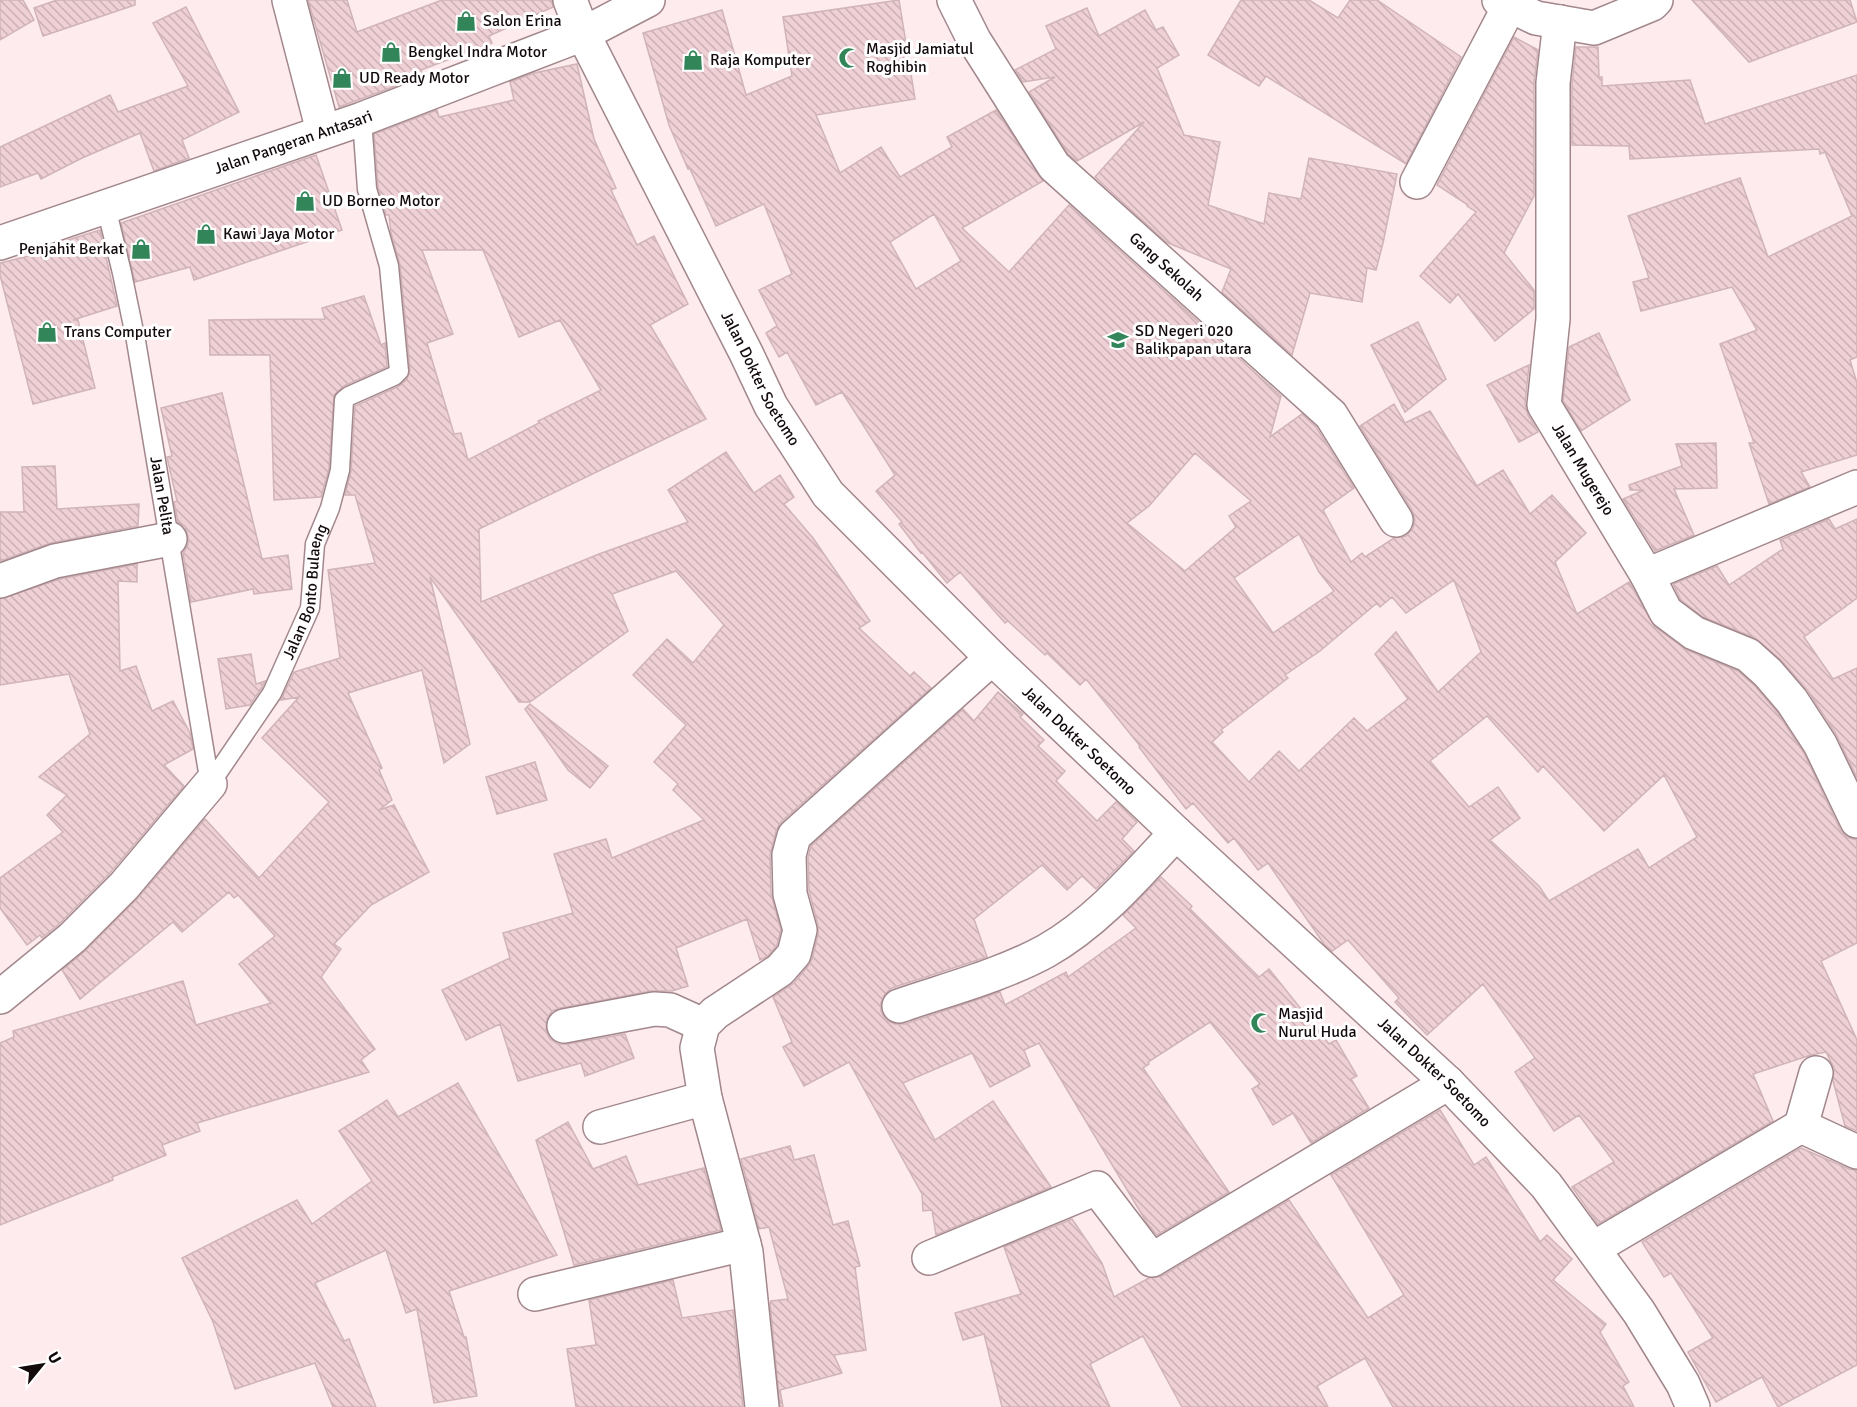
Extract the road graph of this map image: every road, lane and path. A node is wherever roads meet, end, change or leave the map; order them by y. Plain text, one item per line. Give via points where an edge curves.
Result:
1 (289, 0) edge
2 (570, 0) edge
3 (648, 0) edge
4 (954, 0) edge
5 (1656, 0) edge
6 (1504, 3) edge
7 (1560, 22) junction
8 (583, 34) junction
9 (362, 118) junction
10 (323, 131) junction
11 (1418, 182) dead end
12 (106, 207) junction
13 (0, 243) edge
14 (1857, 487) edge
15 (1396, 520) dead end
16 (170, 539) junction
17 (1647, 575) junction
18 (0, 581) edge
19 (992, 658) junction
20 (210, 784) junction
21 (1857, 821) edge
22 (1176, 833) junction
23 (0, 997) edge
24 (899, 1006) dead end
25 (703, 1025) junction
26 (564, 1026) dead end
27 (1816, 1073) dead end
28 (1448, 1083) junction
29 (705, 1098) junction
30 (1801, 1126) junction
31 (600, 1127) dead end
32 (1857, 1152) edge
33 (744, 1244) junction
34 (1594, 1248) junction
35 (929, 1258) dead end
36 (535, 1294) dead end
37 (762, 1407) edge
38 (1693, 1407) edge

1 - 10 street
2 - 8 street, Jalan Dokter Soetomo
3 - 8 street, Jalan Pangeran Antasari
4 - 15 street, Gang Sekolah via 974,40 1054,166 1331,415
5 - 7 street via 1594,28
6 - 7 street via 1536,18
6 - 11 street
7 - 17 street, Jalan Mugerejo via 1553,83 1553,319 1544,405
8 - 9 street, Jalan Pangeran Antasari
8 - 19 street, Jalan Dokter Soetomo via 771,406 821,484
9 - 10 street, Jalan Pangeran Antasari
9 - 20 lane, Jalan Bonto Bulaeng via 367,189 389,266 399,371 344,400 340,470 315,544 309,608 272,693
10 - 12 street, Jalan Pangeran Antasari
12 - 13 street, Jalan Pangeran Antasari
12 - 16 lane, Jalan Pelita via 136,341
14 - 17 street
16 - 18 street via 55,561
16 - 20 lane, Jalan Pelita
17 - 21 street, Jalan Mugerejo via 1666,612 1694,633 1748,655 1792,701 1820,744
19 - 22 street, Jalan Dokter Soetomo
19 - 25 street via 794,836 789,855 790,894 800,930 794,954 780,970
20 - 23 street, Jalan Bonto Bulaeng via 117,894 72,938
22 - 24 street via 1110,903 1048,950 1010,969
22 - 28 street, Jalan Dokter Soetomo
25 - 26 street via 670,1010 654,1009
25 - 29 street via 697,1048
27 - 30 street
28 - 34 street, Jalan Dokter Soetomo via 1546,1185
28 - 35 street via 1152,1260 1097,1188
29 - 31 street
29 - 33 street
30 - 32 street
30 - 34 street
33 - 36 street
33 - 37 street
34 - 38 street, Jalan Dokter Soetomo via 1683,1384

